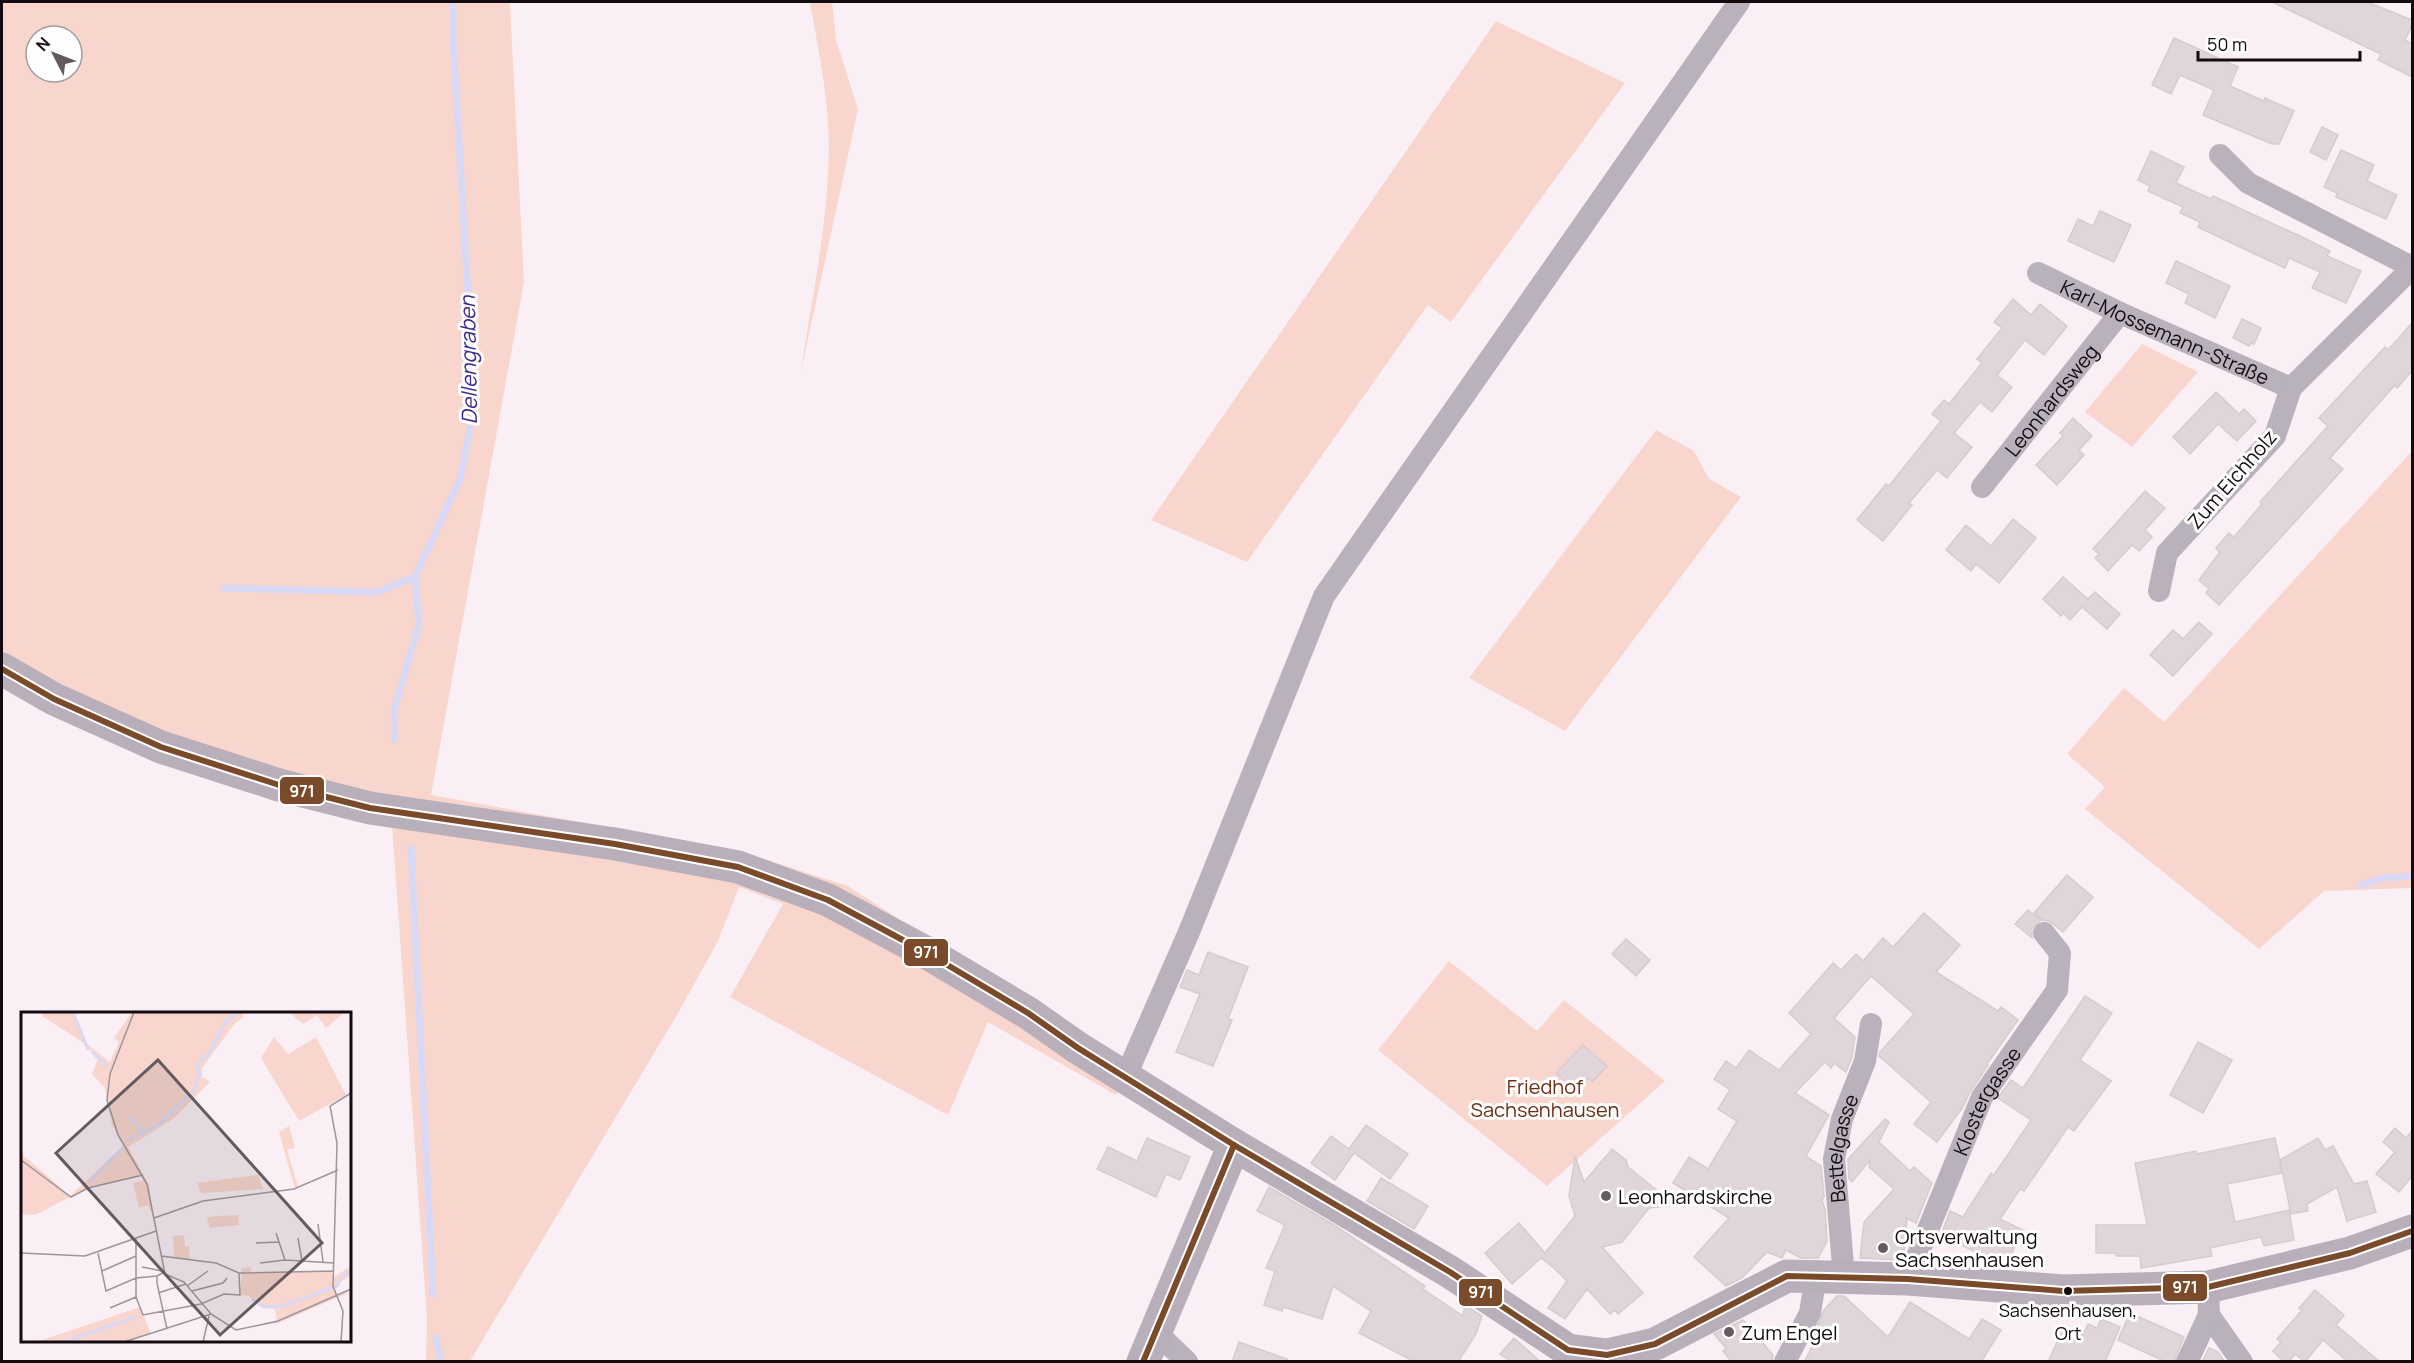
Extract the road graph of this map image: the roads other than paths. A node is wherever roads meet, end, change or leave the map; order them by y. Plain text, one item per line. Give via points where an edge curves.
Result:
1 (1738, 2) edge
2 (2220, 155) dead end
3 (2412, 268) edge
4 (2038, 273) dead end
5 (2120, 313) junction
6 (2291, 388) junction
7 (1982, 487) dead end
8 (2159, 591) dead end
9 (2, 669) edge
10 (2044, 933) dead end
11 (1870, 1023) dead end
12 (1125, 1078) junction
13 (1234, 1145) junction
14 (2412, 1231) edge
15 (1830, 1276) junction
16 (1908, 1279) junction
17 (2209, 1301) junction
18 (1155, 1331) junction
19 (1575, 1356) edge
20 (1143, 1362) edge
21 (1187, 1362) edge
22 (1785, 1362) edge
23 (2187, 1362) edge
24 (2242, 1362) edge

1 - 12 street via 1324,596
2 - 3 street via 2248,183
3 - 6 street, Zum Eichholz
4 - 5 street, Karl-Mossemann-Straße
5 - 6 street, Karl-Mossemann-Straße
5 - 7 street, Leonhardsweg
6 - 8 street, Zum Eichholz via 2275,436 2167,553
9 - 12 street via 54,699 161,747 279,785 370,808 615,844 738,867 790,885 849,910 928,954 1028,1013
10 - 16 street, Klostergasse via 2060,953 2057,990 1982,1097
11 - 15 street, Bettelgasse via 1865,1061 1842,1119 1834,1159
12 - 13 street
13 - 18 street
13 - 19 street via 1450,1272
14 - 17 street
15 - 16 street
15 - 19 street via 1787,1276 1655,1344 1607,1355
15 - 22 street, Bettelgasse
16 - 17 street
17 - 23 street
17 - 24 street
18 - 20 street
18 - 21 street

